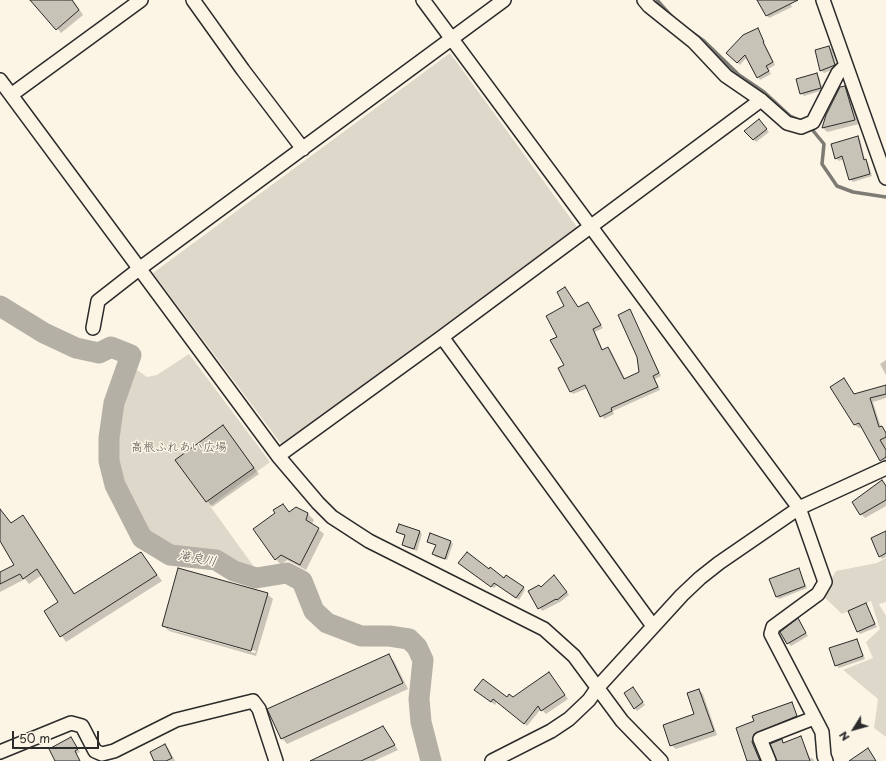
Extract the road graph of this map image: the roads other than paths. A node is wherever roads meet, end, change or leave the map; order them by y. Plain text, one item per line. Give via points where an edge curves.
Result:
1 (141, 0) edge
2 (193, 0) edge
3 (423, 0) edge
4 (504, 0) edge
5 (644, 0) edge
6 (823, 0) edge
7 (451, 40) junction
8 (846, 65) junction
9 (5, 91) edge
10 (761, 100) junction
11 (303, 149) junction
12 (886, 178) edge
13 (591, 226) junction
14 (139, 269) junction
15 (93, 328) dead end
16 (442, 337) junction
17 (278, 456) junction
18 (886, 468) edge
19 (799, 508) junction
20 (653, 626) junction
21 (598, 687) junction
22 (814, 718) junction
23 (0, 752) edge
24 (276, 761) edge
25 (492, 761) edge
26 (661, 761) edge
27 (769, 761) edge
28 (826, 761) edge

1 - 9 street
2 - 11 street
3 - 7 street
4 - 7 street
5 - 10 street via 694,42 726,76
6 - 8 street
7 - 11 street
7 - 13 street
8 - 10 street via 838,73 807,124 788,123
8 - 12 street
9 - 14 street
10 - 13 street
11 - 14 street
13 - 16 street
13 - 19 street
14 - 15 street via 98,301
14 - 17 street
16 - 17 street
16 - 20 street
17 - 21 street via 332,517 369,541 544,629 574,656
18 - 19 street
19 - 20 street via 700,578
19 - 22 street via 825,582 818,594 773,627 770,634
20 - 21 street
21 - 25 street via 589,700 551,731
21 - 26 street via 622,721
22 - 27 street via 760,739
22 - 28 street via 822,732
23 - 24 street via 72,723 82,726 95,751 102,754 114,751 176,720 253,702 259,709

